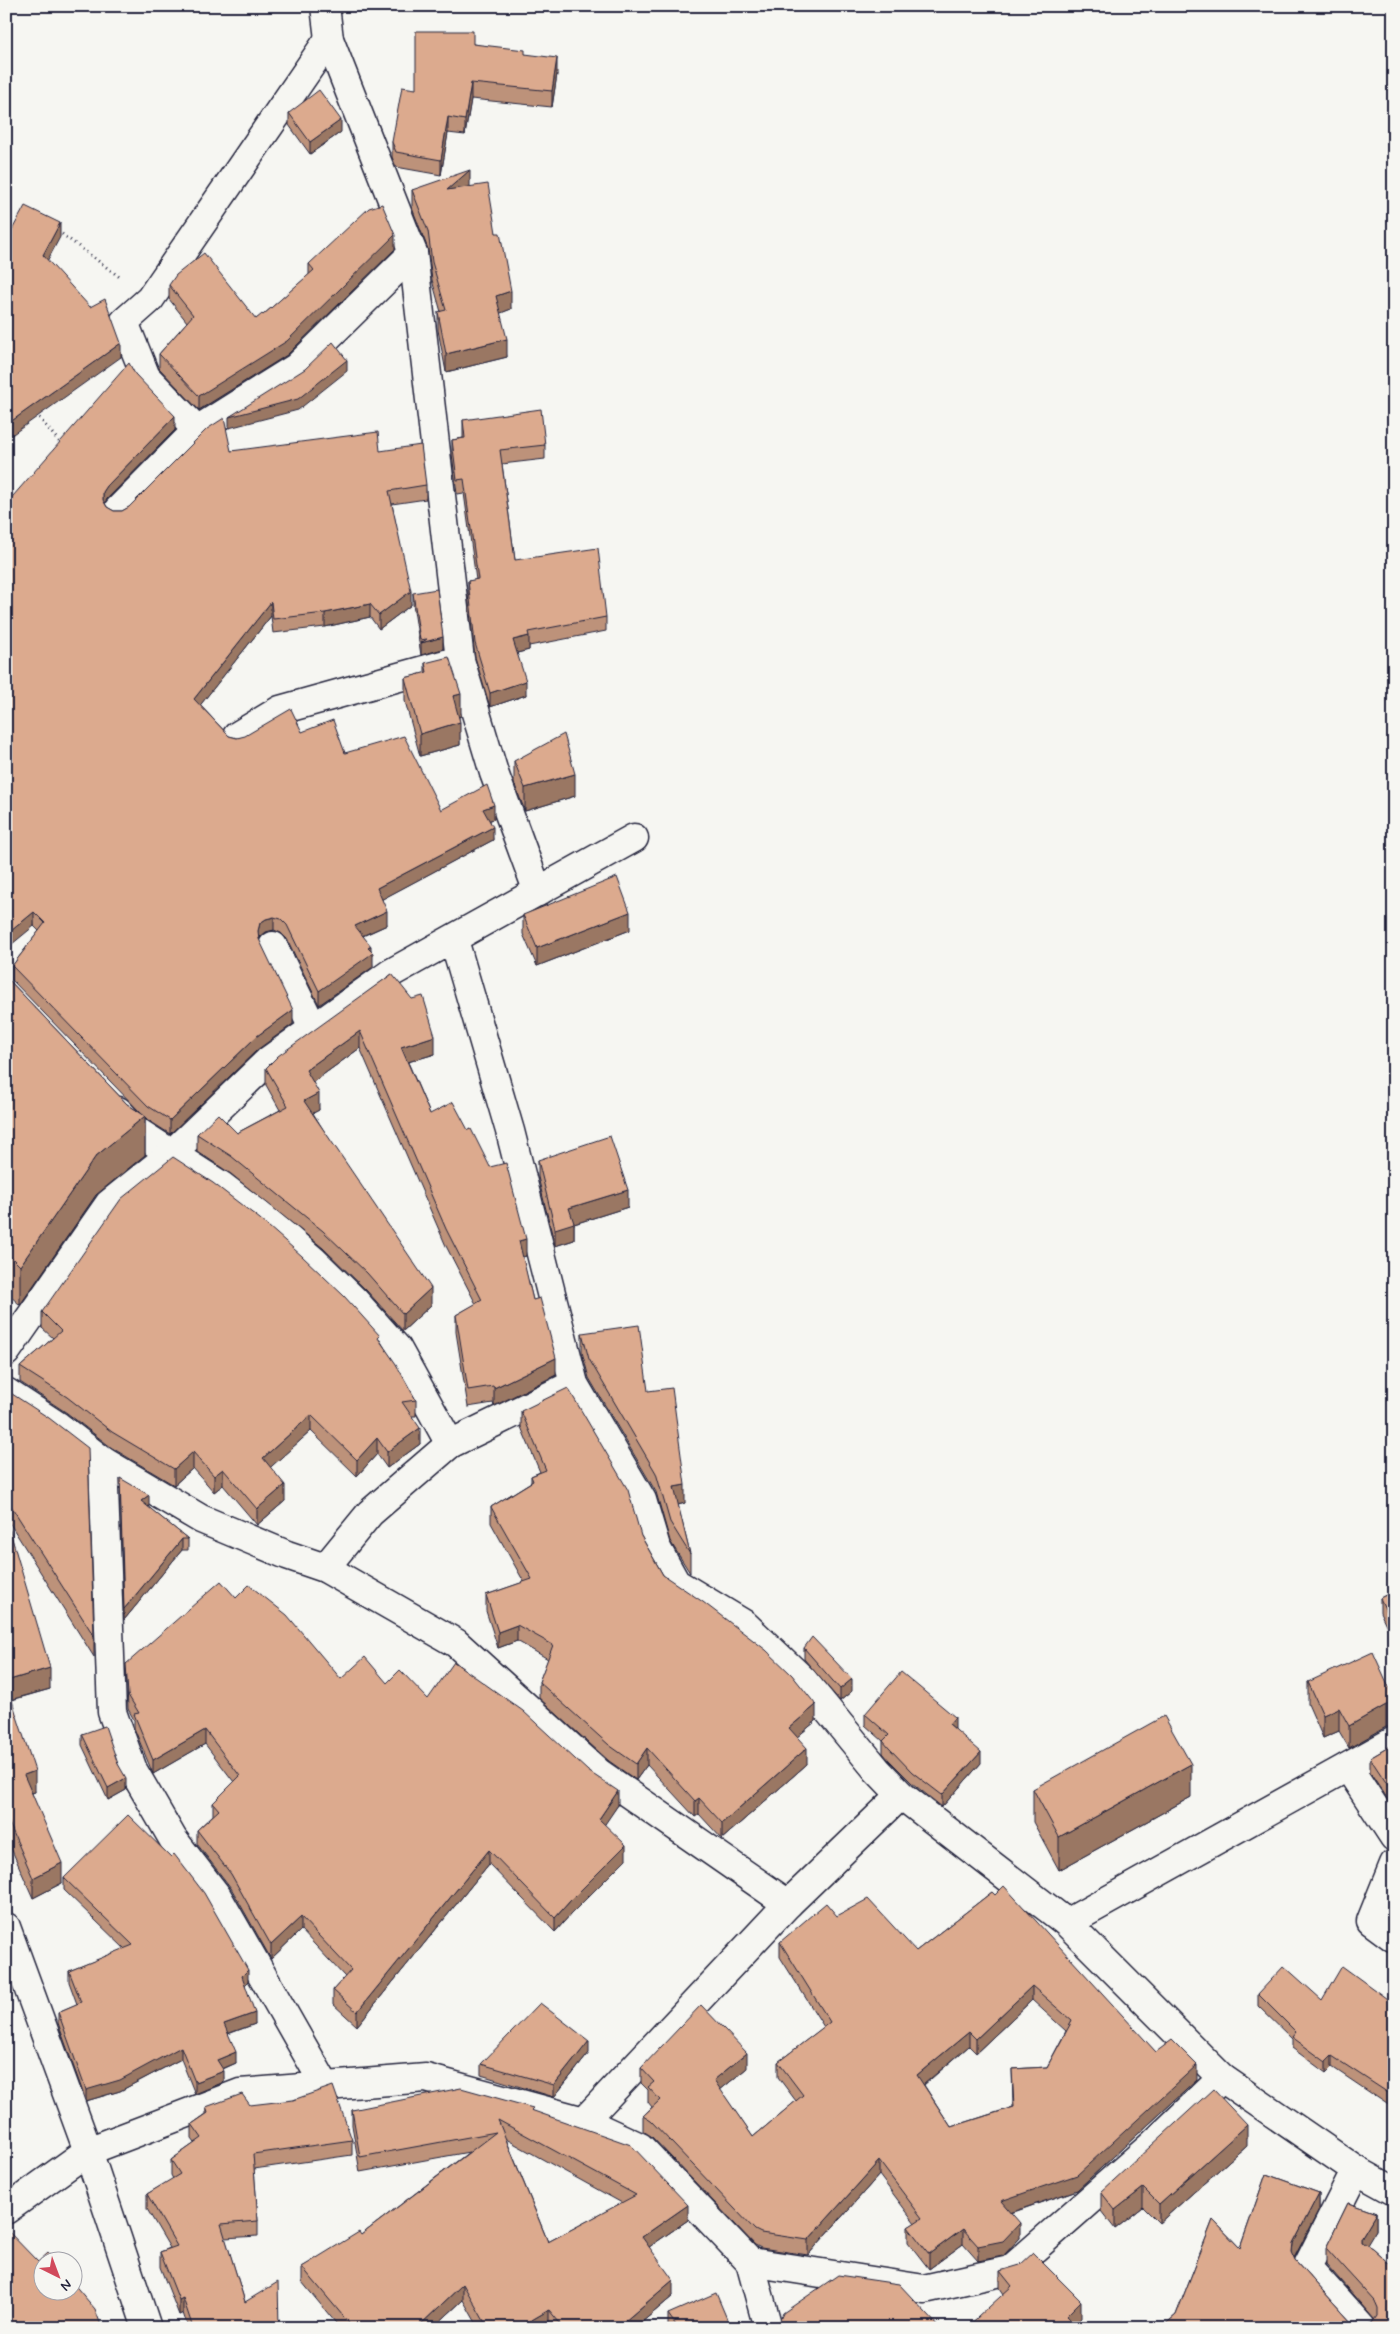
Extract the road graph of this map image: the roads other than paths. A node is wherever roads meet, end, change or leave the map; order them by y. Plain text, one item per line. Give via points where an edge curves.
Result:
1 (325, 6) edge
2 (329, 39) junction
3 (413, 253) junction
4 (197, 430) junction
5 (118, 510) edge
6 (460, 660) junction
7 (236, 736) edge
8 (634, 838) dead end
9 (538, 892) junction
10 (454, 940) junction
11 (273, 946) dead end
12 (313, 1028) junction
13 (99, 1090) edge
14 (170, 1155) junction
15 (6, 1352) edge
16 (574, 1384) junction
17 (6, 1392) edge
18 (450, 1444) junction
19 (104, 1461) junction
20 (325, 1568) junction
21 (1394, 1741) edge
22 (1348, 1766) junction
23 (901, 1794) junction
24 (1394, 1836) edge
25 (1394, 1864) edge
26 (788, 1904) junction
27 (1067, 1923) junction
28 (7, 1931) edge
29 (1394, 1938) edge
30 (1222, 2078) junction
31 (326, 2086) junction
32 (584, 2121) junction
33 (88, 2151) junction
34 (1356, 2170) junction
35 (1394, 2191) edge
36 (6, 2210) edge
37 (750, 2262) junction
38 (146, 2328) edge
39 (768, 2328) edge
40 (1362, 2328) edge

1 - 2 street
2 - 3 street
2 - 4 street via 150,299 124,322 146,376
3 - 4 street via 297,368
3 - 6 street
4 - 5 street
6 - 7 street via 280,710
6 - 9 street via 494,773
8 - 9 street
9 - 10 street
10 - 12 street via 391,973
10 - 16 street via 510,1131
11 - 12 street
12 - 14 street via 268,1061
13 - 14 street via 138,1132
14 - 15 street via 110,1204
14 - 18 street via 222,1186 270,1222 355,1301 397,1348
16 - 18 street
16 - 23 street via 642,1500 656,1547 676,1583 744,1624 802,1680
17 - 19 street
18 - 20 street via 370,1513
19 - 20 street via 201,1519 287,1556
19 - 31 street via 112,1712 133,1770 173,1839 218,1896
20 - 26 street via 456,1643 599,1773
21 - 22 street
22 - 24 street
22 - 27 street
23 - 26 street
23 - 27 street
25 - 29 street via 1371,1921
26 - 32 street
27 - 30 street
28 - 33 street
30 - 34 street
30 - 37 street via 1151,2146 1010,2270 924,2289
31 - 32 street via 426,2078
31 - 33 street via 240,2093
32 - 37 street via 640,2147
33 - 36 street
33 - 38 street
34 - 35 street
34 - 40 street via 1307,2268
37 - 39 street

